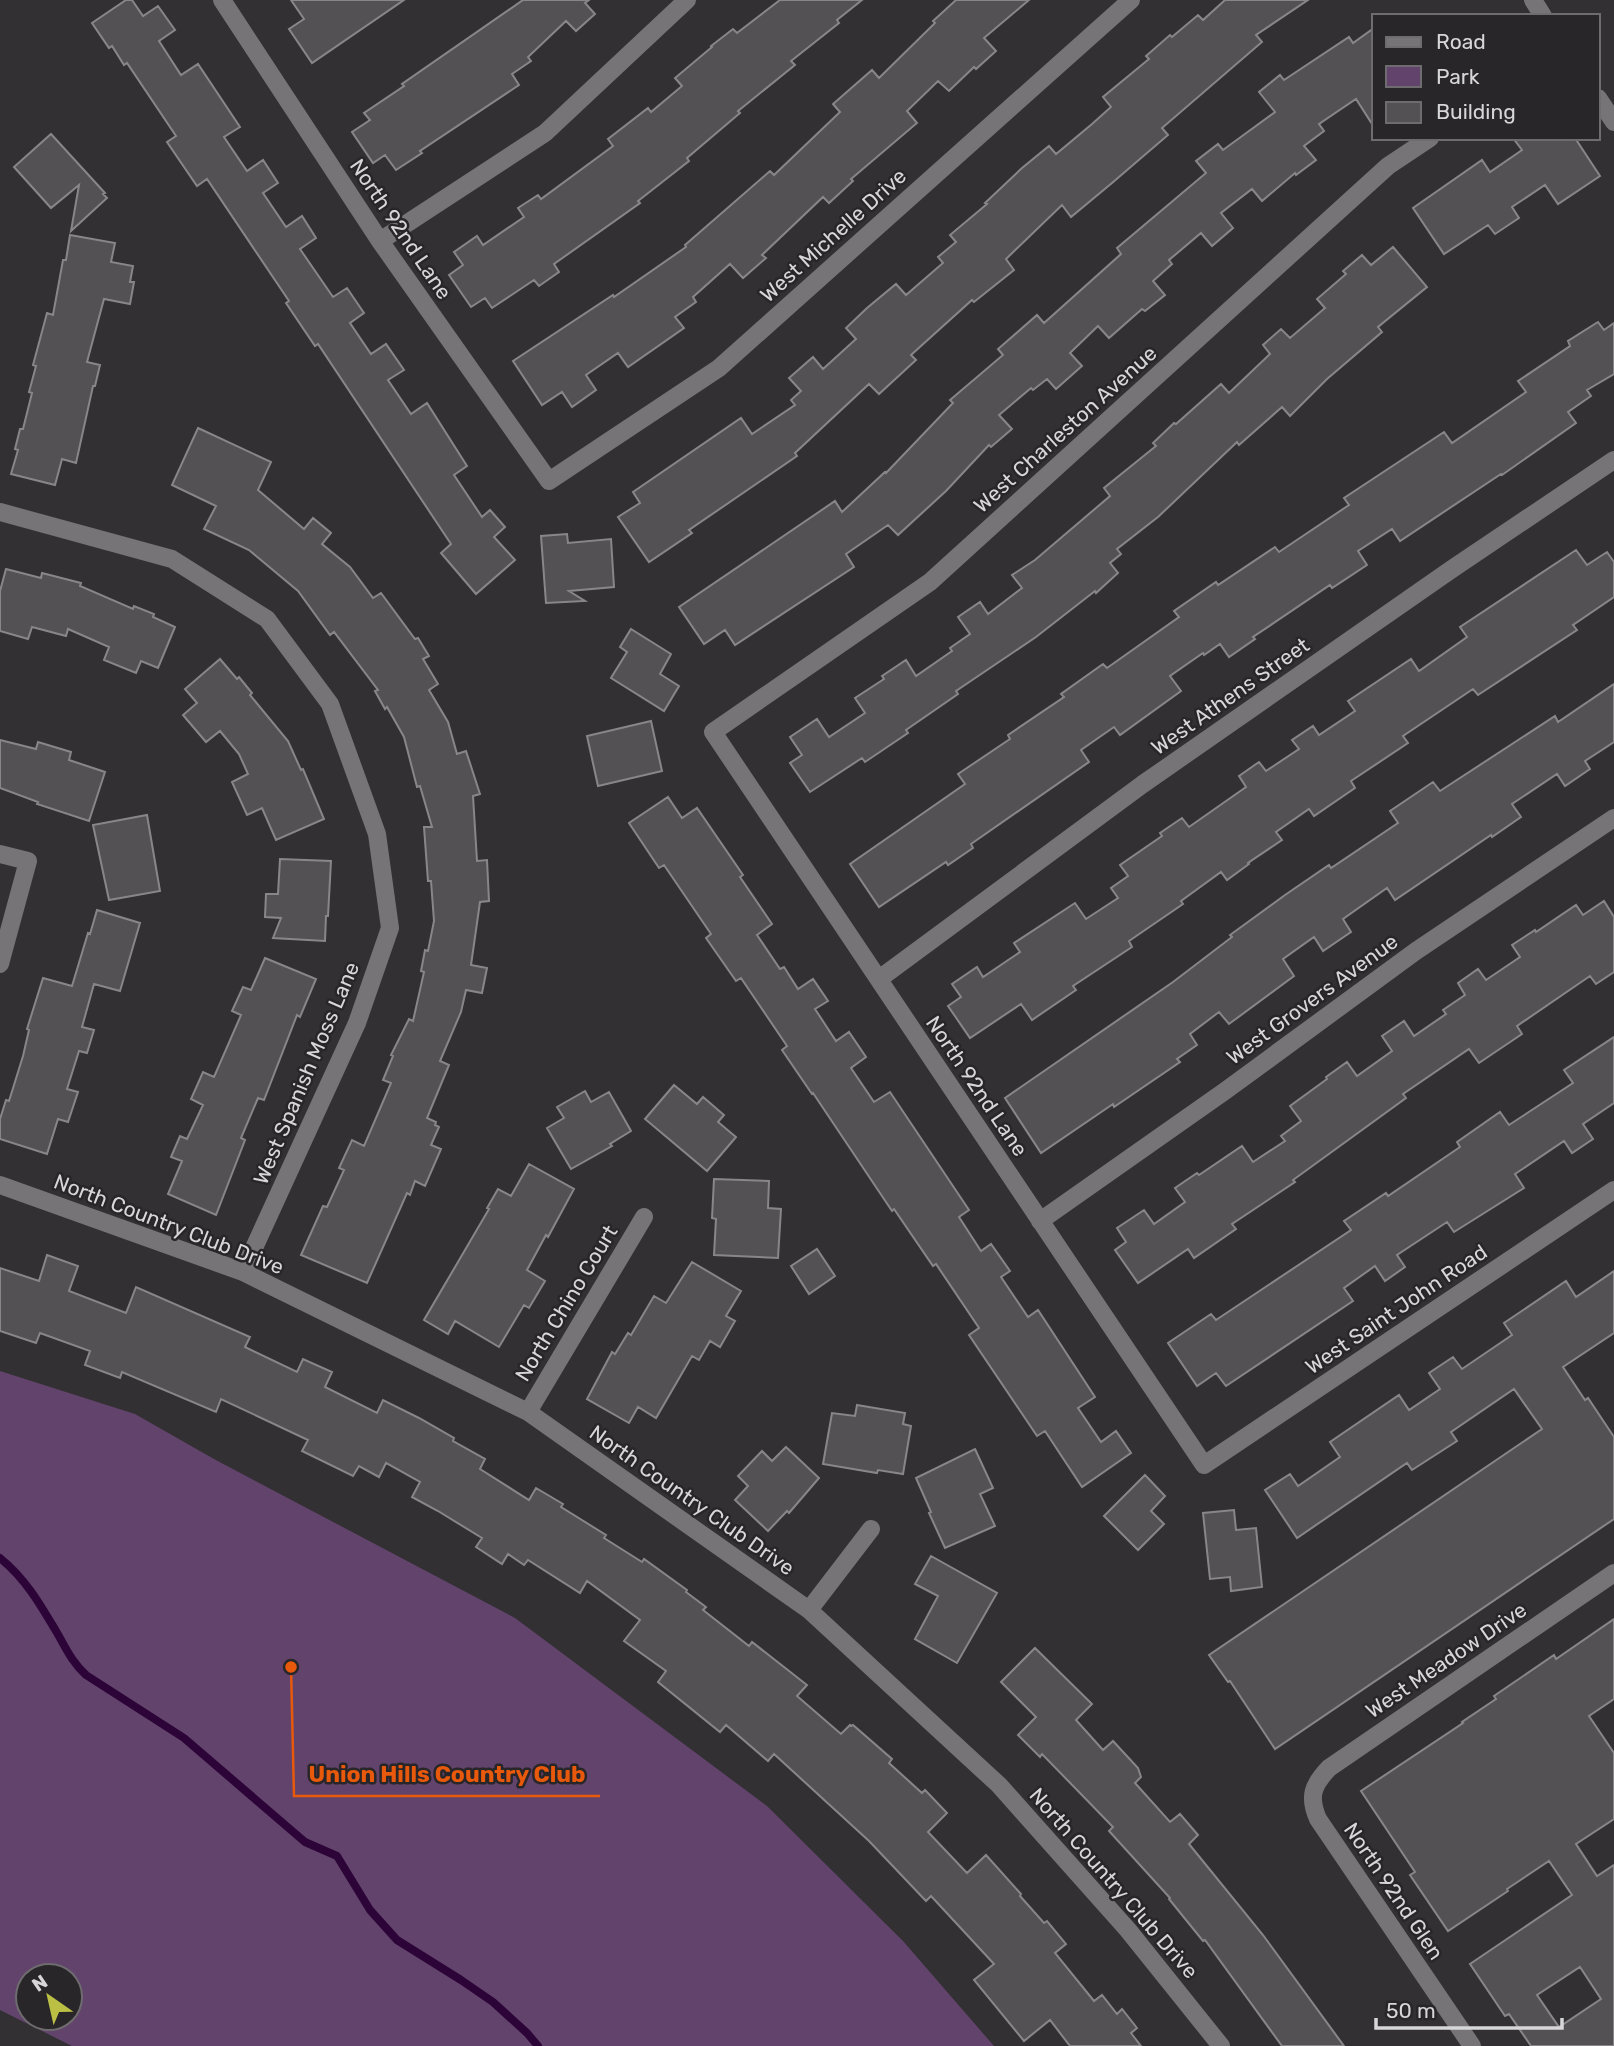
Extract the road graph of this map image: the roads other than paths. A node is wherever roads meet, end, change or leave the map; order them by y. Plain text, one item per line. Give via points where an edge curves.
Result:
1 (222, 0) edge
2 (687, 0) edge
3 (1131, 0) edge
4 (1600, 101) edge
5 (1614, 122) edge
6 (1427, 140) edge
7 (380, 241) junction
8 (1614, 460) edge
9 (549, 481) joint
10 (0, 512) edge
11 (713, 732) joint
12 (1614, 818) edge
13 (0, 854) edge
14 (0, 964) edge
15 (879, 979) junction
16 (0, 1185) edge
17 (1614, 1190) edge
18 (644, 1217) dead end
19 (1040, 1222) junction
20 (243, 1272) junction
21 (528, 1412) junction
22 (1204, 1465) joint
23 (871, 1529) dead end
24 (1614, 1573) edge
25 (809, 1610) junction
26 (1313, 1793) joint
27 (1221, 2046) edge
28 (1472, 2046) edge

1 - 7 street, North 92nd Lane
2 - 7 street via 545,133
3 - 9 street, West Michelle Drive via 719,368
4 - 5 street
6 - 11 street, West Charleston Avenue via 1388,166 930,582
7 - 9 street, North 92nd Lane
8 - 15 street, West Athens Street via 1143,784
10 - 20 street, West Spanish Moss Lane via 172,559 267,619 330,704 377,834 390,928 357,1023
11 - 15 street, North 92nd Lane
12 - 19 street, West Grovers Avenue via 1416,951
13 - 14 street via 29,861
15 - 19 street, North 92nd Lane
16 - 20 street, North Country Club Drive
17 - 22 street, West Saint John Road
18 - 21 street, North Chino Court
19 - 22 street, North 92nd Lane
20 - 21 street, North Country Club Drive
21 - 25 street, North Country Club Drive
23 - 25 street
24 - 26 street, West Meadow Drive via 1329,1768
25 - 27 street, North Country Club Drive via 999,1785 1128,1930
26 - 28 street, North 92nd Glen via 1318,1819

